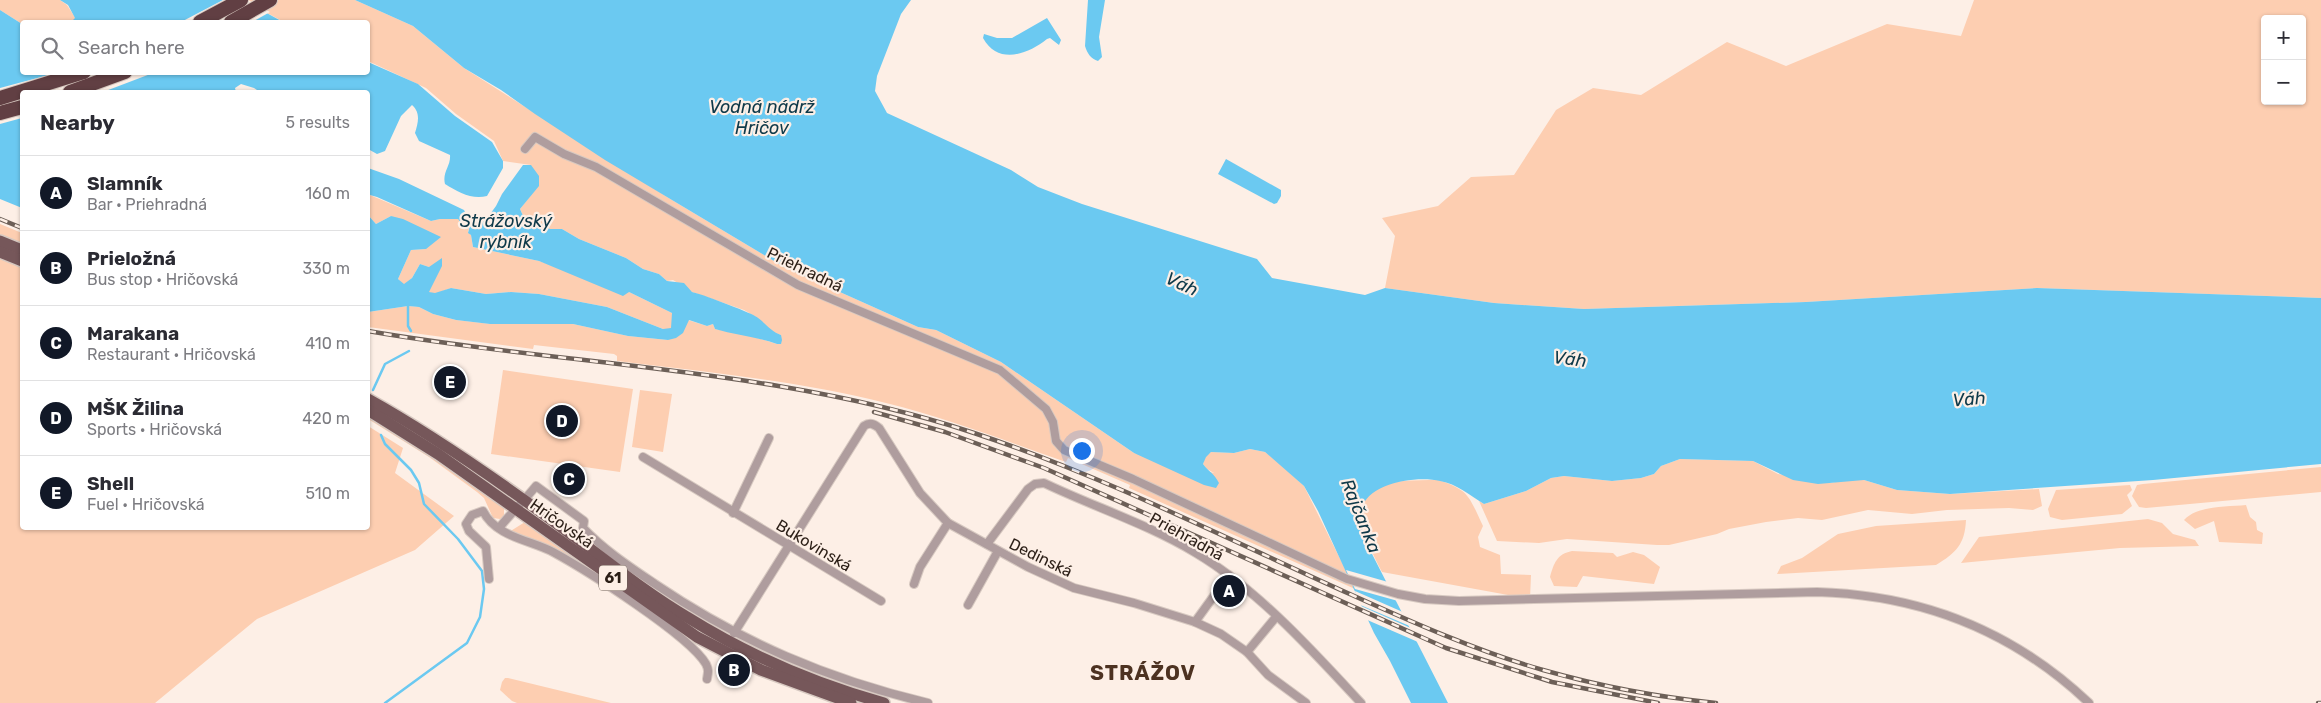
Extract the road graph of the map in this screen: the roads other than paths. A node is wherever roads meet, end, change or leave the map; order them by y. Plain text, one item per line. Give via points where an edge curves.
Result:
1 (241, 0) edge
2 (270, 0) edge
3 (204, 20) edge
4 (235, 20) edge
5 (74, 75) edge
6 (117, 75) edge
7 (26, 90) edge
8 (76, 90) edge
9 (20, 92) edge
10 (0, 98) edge
11 (20, 108) edge
12 (0, 113) edge
13 (525, 149) dead end
14 (0, 241) edge
15 (20, 249) edge
16 (0, 252) edge
17 (20, 260) edge
18 (370, 400) edge
19 (370, 411) edge
20 (769, 438) dead end
21 (644, 457) dead end
22 (524, 501) junction
23 (514, 508) junction
24 (733, 513) junction
25 (948, 523) junction
26 (499, 528) junction
27 (583, 528) junction
28 (576, 538) junction
29 (987, 544) junction
30 (789, 546) junction
31 (998, 551) junction
32 (1229, 575) junction
33 (489, 579) dead end
34 (914, 584) dead end
35 (881, 601) dead end
36 (968, 604) dead end
37 (1276, 617) junction
38 (1195, 622) junction
39 (734, 633) junction
40 (1247, 652) junction
41 (707, 679) dead end
42 (851, 703) edge
43 (884, 703) edge
44 (928, 703) edge
45 (1306, 703) edge
46 (1361, 703) edge
47 (2089, 703) edge

1 - 3 highway
2 - 4 highway
5 - 7 highway
6 - 8 highway
9 - 10 highway
11 - 12 highway
13 - 47 street, Priehradná via 535,137 596,167 798,285 1000,370 1048,412 1057,444 1064,450 1347,578 1398,594 1459,601 1817,592 1873,596 1921,606 1995,637 2051,670
14 - 15 main road
16 - 17 main road
18 - 22 main road, Hričovská / 61 via 440,443
19 - 23 main road, Hričovská / 61
20 - 24 street
21 - 24 street, Bukovinská
22 - 23 street
22 - 27 street, Hričovská via 536,486 584,521
22 - 28 main road, Hričovská / 61
23 - 26 street
23 - 42 main road, Hričovská / 61 via 653,608 718,650 777,677
24 - 30 street, Bukovinská
25 - 29 street, Dedinská
25 - 30 street, Dedinská via 912,483 879,428 868,424
25 - 34 street via 920,567
26 - 33 street via 483,511 472,515 466,524 486,548
26 - 41 street via 574,564 676,635 706,664
27 - 28 street, Hričovská
27 - 39 street, Hričovská via 633,570
28 - 43 main road, Hričovská / 61 via 651,594 724,639 796,674
29 - 31 street, Dedinská
29 - 32 street, Priehradná via 1028,489 1043,482 1164,536
30 - 35 street, Bukovinská
30 - 39 street
31 - 36 street
31 - 38 street, Dedinská via 1074,588
32 - 37 street, Priehradná
32 - 38 street
37 - 40 street
37 - 46 street, Priehradná
38 - 40 street, Dedinská via 1221,634
39 - 44 street, Hričovská via 818,671 880,692
40 - 45 street, Dedinská via 1268,675

